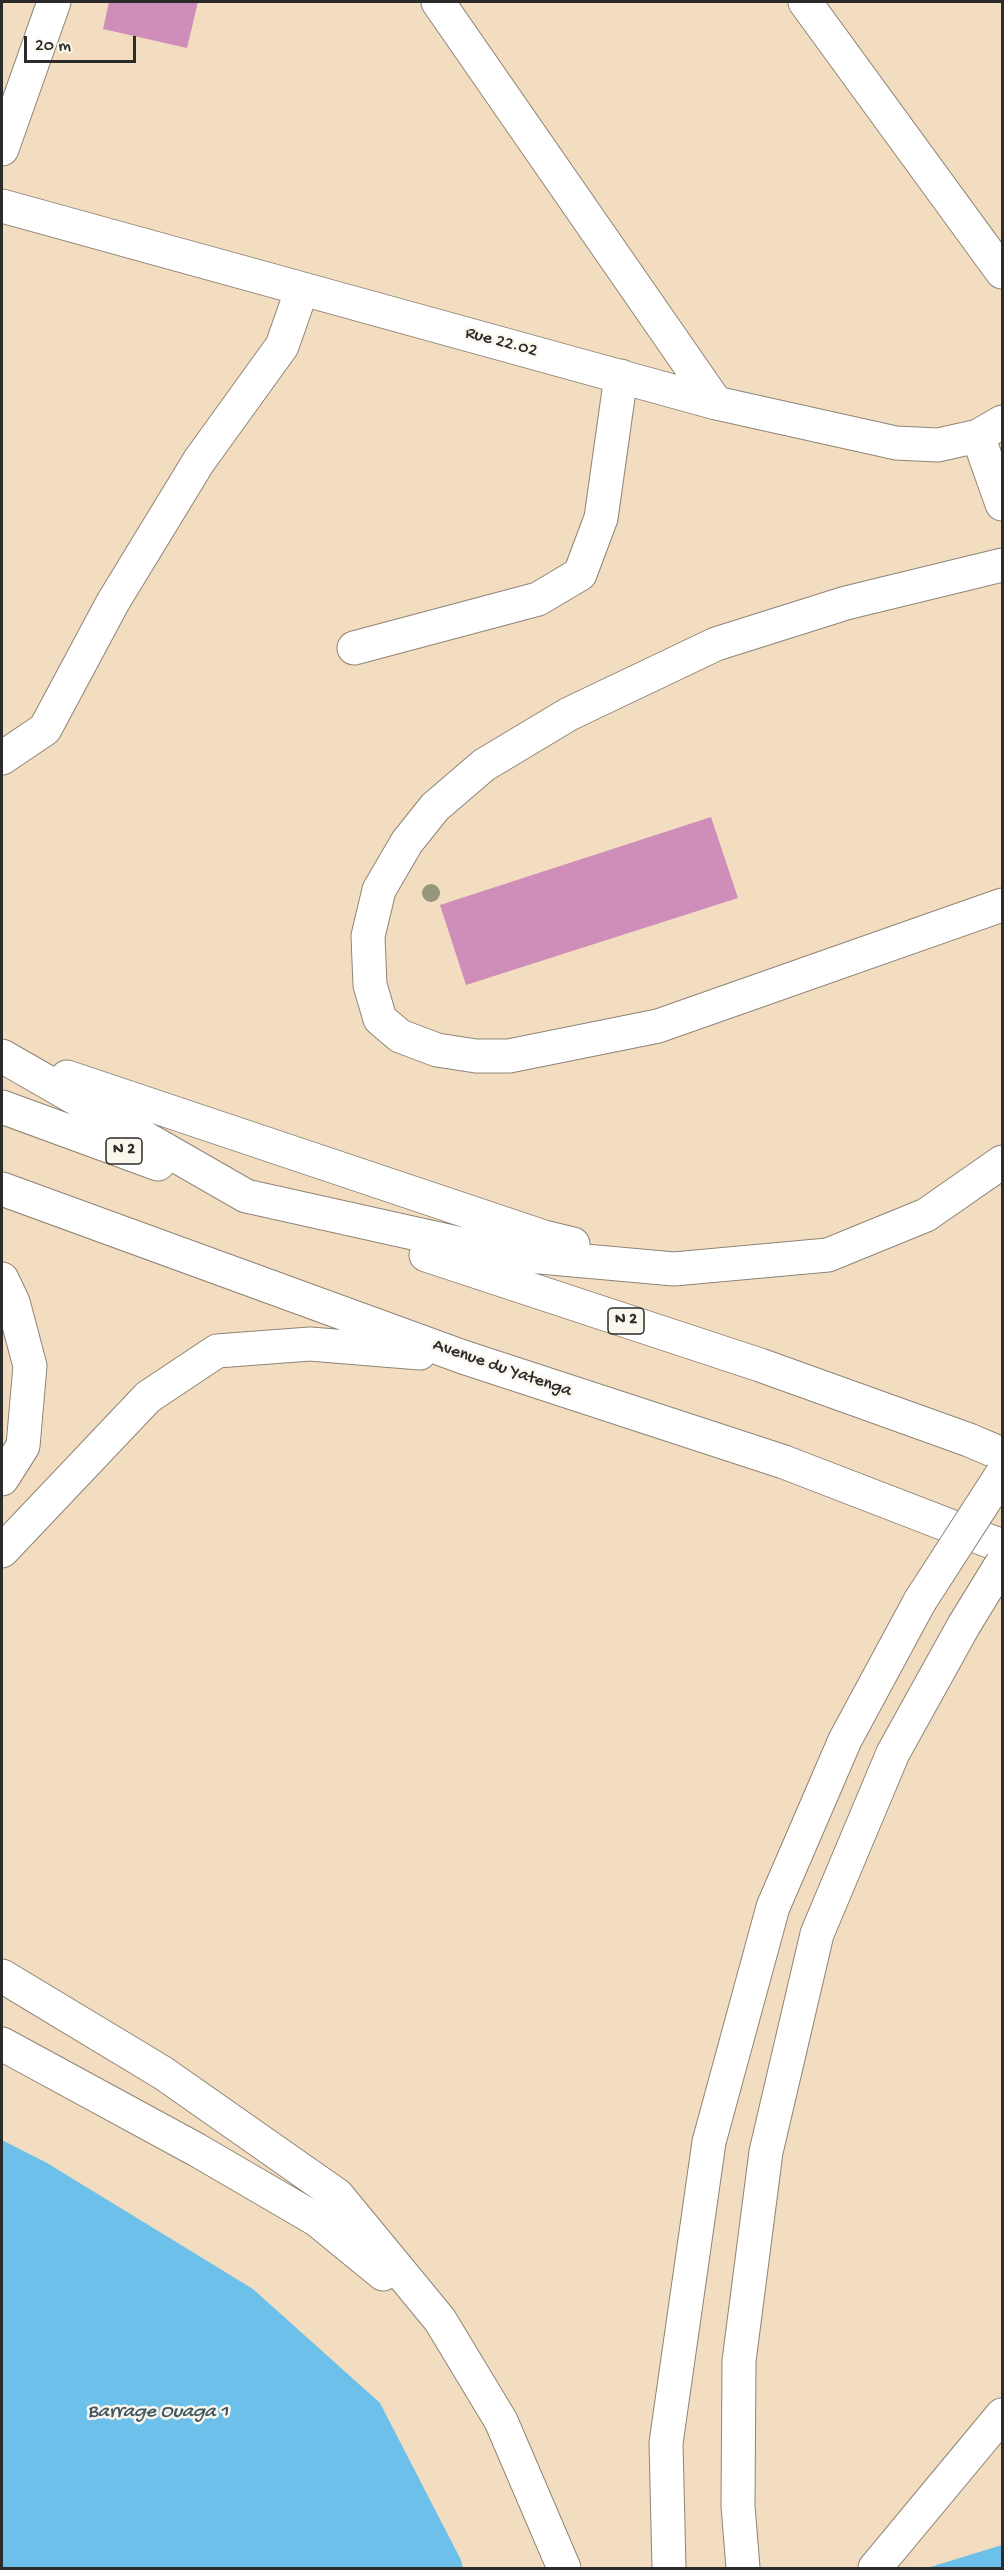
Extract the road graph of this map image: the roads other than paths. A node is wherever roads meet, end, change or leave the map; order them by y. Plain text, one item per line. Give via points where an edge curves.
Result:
1 (54, 2) edge
2 (438, 2) edge
3 (805, 2) edge
4 (2, 148) edge
5 (2, 206) edge
6 (1002, 272) edge
7 (302, 288) junction
8 (621, 376) junction
9 (716, 403) junction
10 (990, 429) edge
11 (1002, 504) edge
12 (1002, 565) edge
13 (354, 648) dead end
14 (2, 758) edge
15 (1002, 905) edge
16 (2, 1056) edge
17 (2, 1107) edge
18 (1002, 1162) edge
19 (2, 1189) edge
20 (246, 1196) junction
21 (674, 1269) junction
22 (2, 1279) edge
23 (463, 1357) junction
24 (1002, 1454) edge
25 (1002, 1474) edge
26 (2, 1479) edge
27 (909, 1510) junction
28 (1002, 1546) edge
29 (2, 1551) edge
30 (1002, 1564) edge
31 (2, 1976) edge
32 (2, 2044) edge
33 (440, 2320) junction
34 (1002, 2415) edge
35 (564, 2568) edge
36 (669, 2568) edge
37 (743, 2568) edge
38 (875, 2568) edge

1 - 4 main road
2 - 9 main road
3 - 6 main road
5 - 7 main road, Rue 22.02
7 - 8 main road, Rue 22.02
7 - 14 main road via 282,345 193,471 113,602 45,729
8 - 9 main road, Rue 22.02
8 - 13 main road via 601,518 580,574 538,599
9 - 10 main road, Rue 22.02 via 896,443 938,445
10 - 11 main road
12 - 15 main road via 846,603 716,644 569,714 484,765 435,807 407,842 379,890 368,936 370,985 380,1019 400,1036 437,1050 509,1056 658,1026
16 - 20 main road
16 - 21 main road via 544,1237
17 - 20 main road, N 2
18 - 21 main road via 926,1215 828,1255
19 - 23 main road, Avenue du Yatenga
20 - 21 main road via 507,1254
20 - 24 main road, N 2 via 760,1365
22 - 26 main road via 13,1302 30,1366 23,1446
23 - 27 main road, Avenue du Yatenga via 784,1462
23 - 29 main road via 310,1344 217,1351 148,1397
25 - 36 main road, bridge via 920,1601 845,1740 773,1907 709,2142 666,2443
27 - 28 main road, Avenue du Yatenga
27 - 30 main road
30 - 37 main road, bridge via 893,1753 817,1934 766,2152 739,2361 738,2506
31 - 33 main road via 163,2073 337,2195
32 - 33 main road via 317,2220
33 - 35 main road via 501,2421
34 - 38 main road

